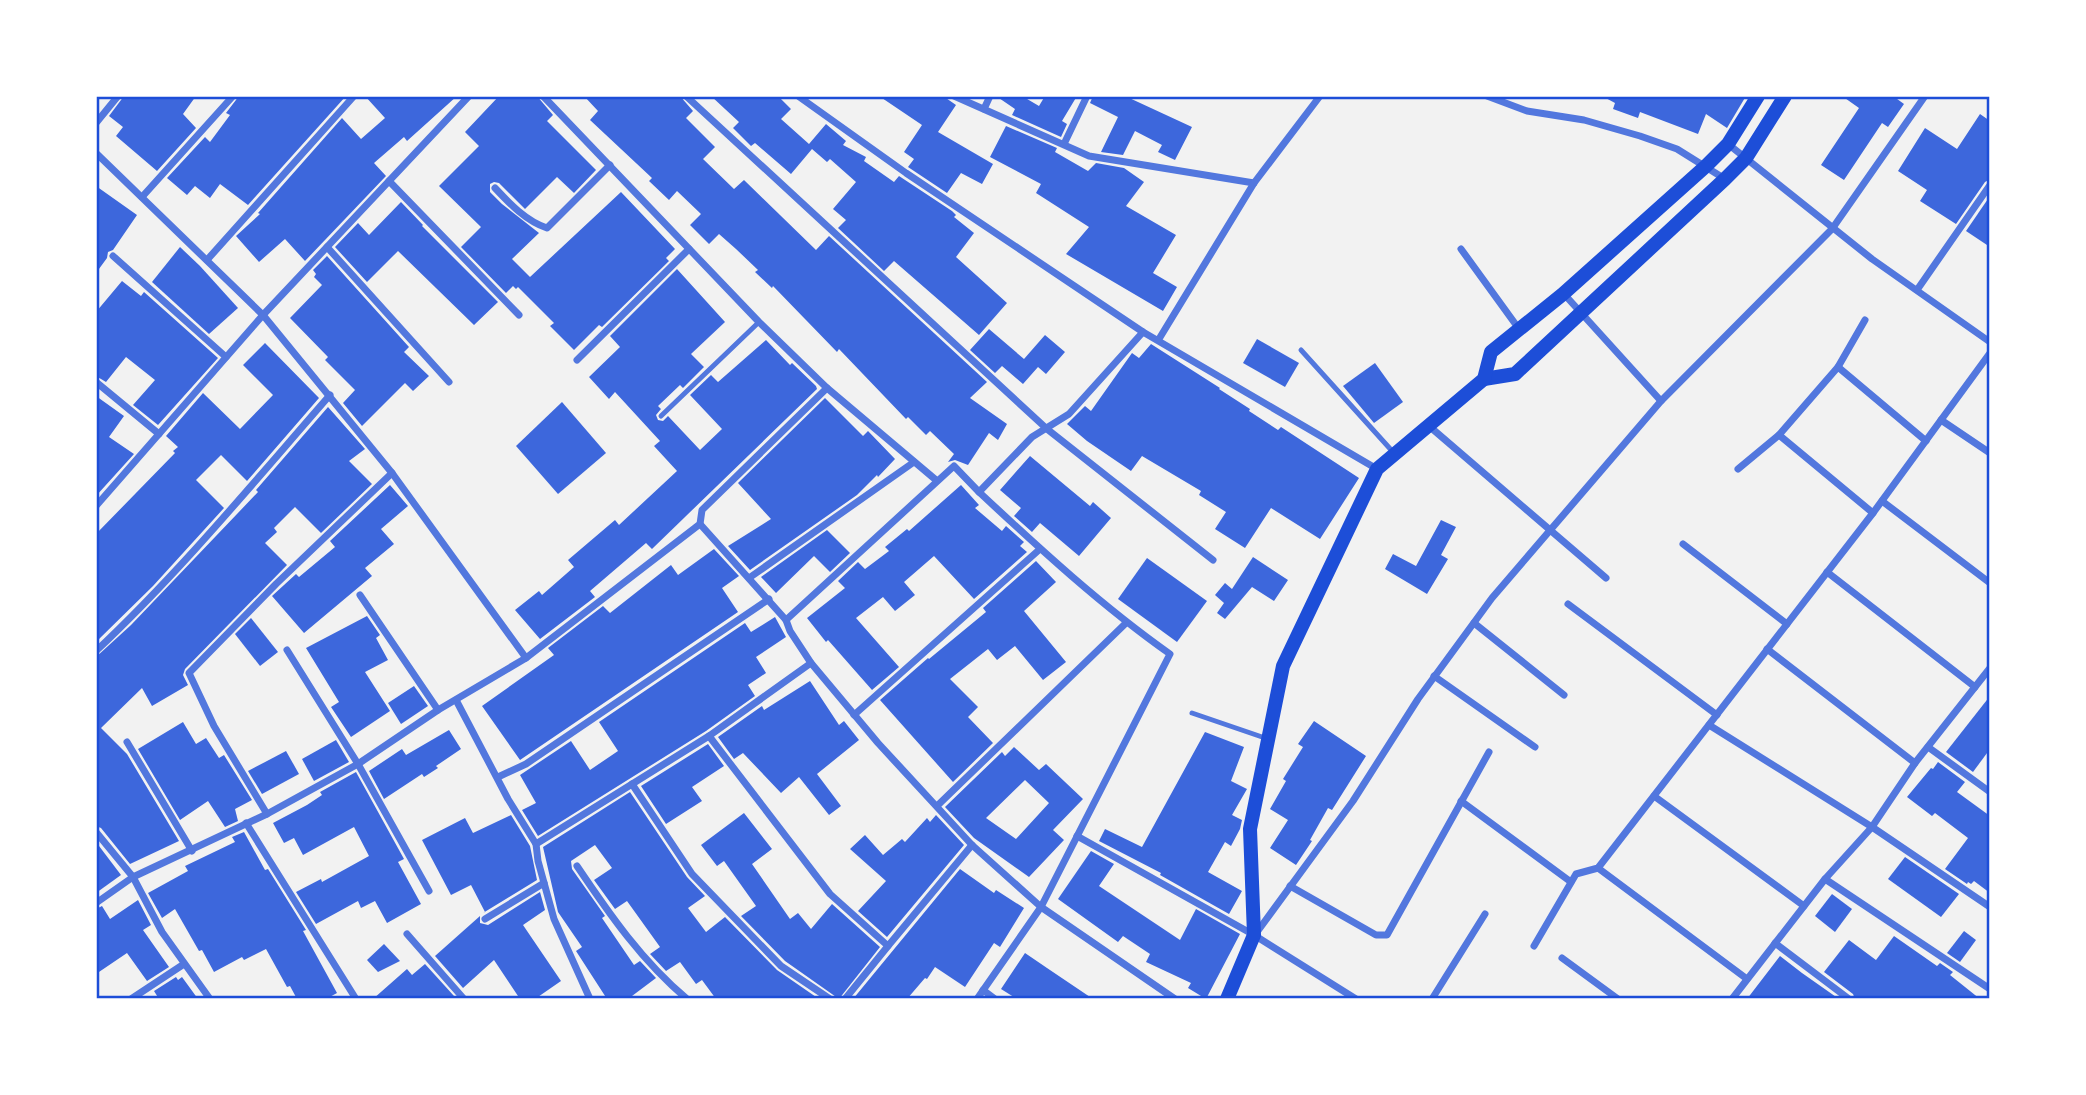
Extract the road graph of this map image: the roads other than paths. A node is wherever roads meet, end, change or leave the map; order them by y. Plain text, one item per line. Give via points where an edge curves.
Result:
1 (118, 96) edge
2 (233, 96) edge
3 (354, 96) edge
4 (469, 96) edge
5 (543, 96) edge
6 (686, 96) edge
7 (799, 96) edge
8 (954, 96) edge
9 (990, 96) edge
10 (1087, 96) edge
11 (1320, 96) edge
12 (1487, 96) edge
13 (1758, 96) edge
14 (1785, 96) edge
15 (1925, 96) edge
16 (984, 109) junction
17 (96, 123) edge
18 (1064, 144) junction
19 (1728, 144) junction
20 (96, 153) edge
21 (1746, 158) junction
22 (610, 165) junction
23 (1706, 166) junction
24 (1725, 180) junction
25 (389, 181) junction
26 (1254, 183) junction
27 (1990, 185) edge
28 (495, 188) dead end
29 (142, 197) junction
30 (1832, 229) junction
31 (327, 247) junction
32 (689, 249) junction
33 (1461, 249) dead end
34 (113, 256) dead end
35 (208, 260) junction
36 (1917, 290) junction
37 (1563, 294) junction
38 (1580, 313) junction
39 (263, 314) junction
40 (519, 315) dead end
41 (1864, 320) dead end
42 (759, 322) junction
43 (1519, 329) junction
44 (1143, 332) junction
45 (1159, 340) junction
46 (1990, 342) edge
47 (1301, 350) dead end
48 (1990, 354) edge
49 (226, 357) junction
50 (577, 359) dead end
51 (1838, 368) junction
52 (1484, 379) junction
53 (96, 382) edge
54 (449, 382) dead end
55 (827, 388) junction
56 (330, 395) junction
57 (1661, 401) junction
58 (661, 416) dead end
59 (1941, 419) junction
60 (1429, 426) junction
61 (1048, 429) junction
62 (159, 434) junction
63 (1779, 435) junction
64 (1926, 441) junction
65 (1990, 453) edge
66 (1396, 454) junction
67 (914, 462) junction
68 (1377, 469) junction
69 (1738, 469) dead end
70 (392, 473) junction
71 (936, 480) junction
72 (979, 492) junction
73 (1882, 501) junction
74 (96, 506) edge
75 (1873, 513) junction
76 (699, 524) junction
77 (1550, 530) junction
78 (1683, 544) dead end
79 (1040, 549) junction
80 (1213, 560) dead end
81 (1828, 572) junction
82 (749, 578) junction
83 (1606, 578) dead end
84 (1990, 583) edge
85 (360, 596) dead end
86 (769, 599) junction
87 (1568, 604) dead end
88 (786, 620) junction
89 (1126, 623) junction
90 (1474, 623) junction
91 (1787, 624) junction
92 (1768, 649) junction
93 (287, 650) dead end
94 (96, 651) edge
95 (526, 658) junction
96 (811, 663) junction
97 (1990, 667) edge
98 (1434, 676) junction
99 (1975, 687) junction
100 (1564, 695) dead end
101 (456, 700) junction
102 (438, 710) junction
103 (1192, 713) dead end
104 (854, 715) junction
105 (1717, 715) junction
106 (1709, 725) junction
107 (709, 736) junction
108 (1268, 739) junction
109 (127, 742) dead end
110 (1535, 747) dead end
111 (1928, 747) junction
112 (1489, 751) dead end
113 (1915, 763) junction
114 (358, 764) junction
115 (498, 777) junction
116 (632, 784) junction
117 (1990, 792) edge
118 (1654, 796) junction
119 (1461, 801) junction
120 (937, 806) junction
121 (267, 814) junction
122 (246, 823) junction
123 (1872, 827) junction
124 (96, 832) edge
125 (1077, 836) junction
126 (536, 844) junction
127 (972, 845) junction
128 (192, 851) junction
129 (577, 866) dead end
130 (1598, 868) junction
131 (133, 877) junction
132 (1825, 879) junction
133 (1571, 882) junction
134 (544, 883) junction
135 (1290, 886) junction
136 (429, 891) dead end
137 (96, 903) edge
138 (1804, 906) junction
139 (1041, 907) junction
140 (1990, 907) edge
141 (1485, 914) dead end
142 (485, 919) dead end
143 (407, 934) dead end
144 (1254, 935) junction
145 (1776, 943) junction
146 (888, 946) junction
147 (1534, 946) dead end
148 (1562, 958) dead end
149 (184, 964) junction
150 (1747, 979) junction
151 (1990, 989) edge
152 (983, 990) junction
153 (131, 999) edge
154 (211, 999) edge
155 (356, 999) edge
156 (464, 999) edge
157 (590, 999) edge
158 (687, 999) edge
159 (830, 999) edge
160 (845, 999) edge
161 (977, 999) edge
162 (995, 999) edge
163 (1175, 999) edge
164 (1227, 999) edge
165 (1356, 999) edge
166 (1432, 999) edge
167 (1618, 999) edge
168 (1732, 999) edge
169 (1849, 999) edge

1 - 17 street
2 - 29 street
3 - 35 street
4 - 25 street
5 - 22 street
6 - 61 street
7 - 44 street
8 - 16 street
9 - 16 street
10 - 18 street
11 - 26 street
12 - 23 street via 1527,111 1584,120 1640,136
13 - 19 main road
14 - 21 main road
15 - 30 street
16 - 18 street
18 - 26 street via 1089,156
19 - 21 street
19 - 23 main road
20 - 29 street
21 - 24 main road
21 - 30 street
22 - 28 street via 547,228 517,211
22 - 32 street
23 - 24 street
23 - 37 main road
24 - 38 main road
25 - 31 street
25 - 40 street
26 - 45 street
27 - 36 street
29 - 35 street
30 - 36 street
30 - 57 street
31 - 39 street
31 - 54 street
32 - 42 street
32 - 50 street
33 - 43 street
34 - 49 street
35 - 39 street
36 - 46 street
37 - 38 street
37 - 43 main road
38 - 52 main road via 1515,374
38 - 57 street
39 - 49 street
39 - 56 street
41 - 51 street
42 - 55 street
42 - 58 lane
43 - 52 main road via 1491,352
44 - 45 street
44 - 61 street via 1069,414
45 - 68 street
47 - 66 lane
48 - 59 street
49 - 62 street
51 - 63 street
51 - 64 street
52 - 60 main road
53 - 62 street
55 - 67 street
55 - 76 street via 702,510
56 - 70 street
56 - 94 street
57 - 77 street
59 - 64 street
59 - 65 street
60 - 66 main road
60 - 77 street
61 - 72 street via 1032,437
61 - 80 street
62 - 74 street
63 - 69 street
63 - 75 street
64 - 73 street
66 - 68 main road
67 - 71 street
67 - 82 street
68 - 108 main road via 1283,666
70 - 95 street
70 - 121 street via 189,673 214,726
71 - 72 street via 954,466
71 - 88 street
72 - 79 street
73 - 75 street
73 - 84 street
75 - 81 street
76 - 82 street
76 - 95 street
77 - 83 street
77 - 90 street
78 - 91 street
79 - 89 street
79 - 104 street
81 - 91 street
81 - 99 street
82 - 86 street
85 - 102 street
86 - 88 street
86 - 115 street via 526,764
87 - 105 street
88 - 96 street
89 - 120 street
89 - 125 street via 1170,654
90 - 98 street
90 - 100 street
91 - 92 street
92 - 105 street
92 - 113 street
93 - 114 street
95 - 101 street
96 - 104 street
96 - 107 street
97 - 99 street
98 - 110 street
98 - 135 street via 1353,801
99 - 111 street
101 - 102 street
101 - 115 street
102 - 114 street
103 - 108 lane
104 - 120 street
105 - 106 street
106 - 118 street
106 - 123 street
107 - 116 street
107 - 146 street via 830,894
108 - 144 main road via 1250,830
109 - 128 street
111 - 113 street
111 - 117 street
112 - 119 street
113 - 123 street
114 - 121 street
114 - 136 street
115 - 126 street
116 - 126 street
116 - 159 street via 692,874 781,966
118 - 130 street
118 - 138 street
119 - 133 street
119 - 135 street via 1387,935 1376,936
120 - 127 street
121 - 122 street
122 - 128 street
122 - 155 street
123 - 132 street
123 - 140 street
124 - 131 street
125 - 139 street
125 - 144 street
126 - 134 street
127 - 139 street
127 - 146 street
128 - 131 street
129 - 158 street via 622,933
130 - 133 street via 1576,874
130 - 150 street
131 - 137 street
131 - 149 street
132 - 138 street
132 - 151 street
133 - 147 street
134 - 142 street
134 - 157 street via 554,919
135 - 144 street
138 - 145 street
139 - 152 street
139 - 163 street
141 - 166 street
143 - 156 street
144 - 164 main road
144 - 165 street
145 - 150 street
145 - 169 street
146 - 160 street
148 - 167 street
149 - 153 street
149 - 154 street
150 - 168 street
152 - 161 street
152 - 162 street

